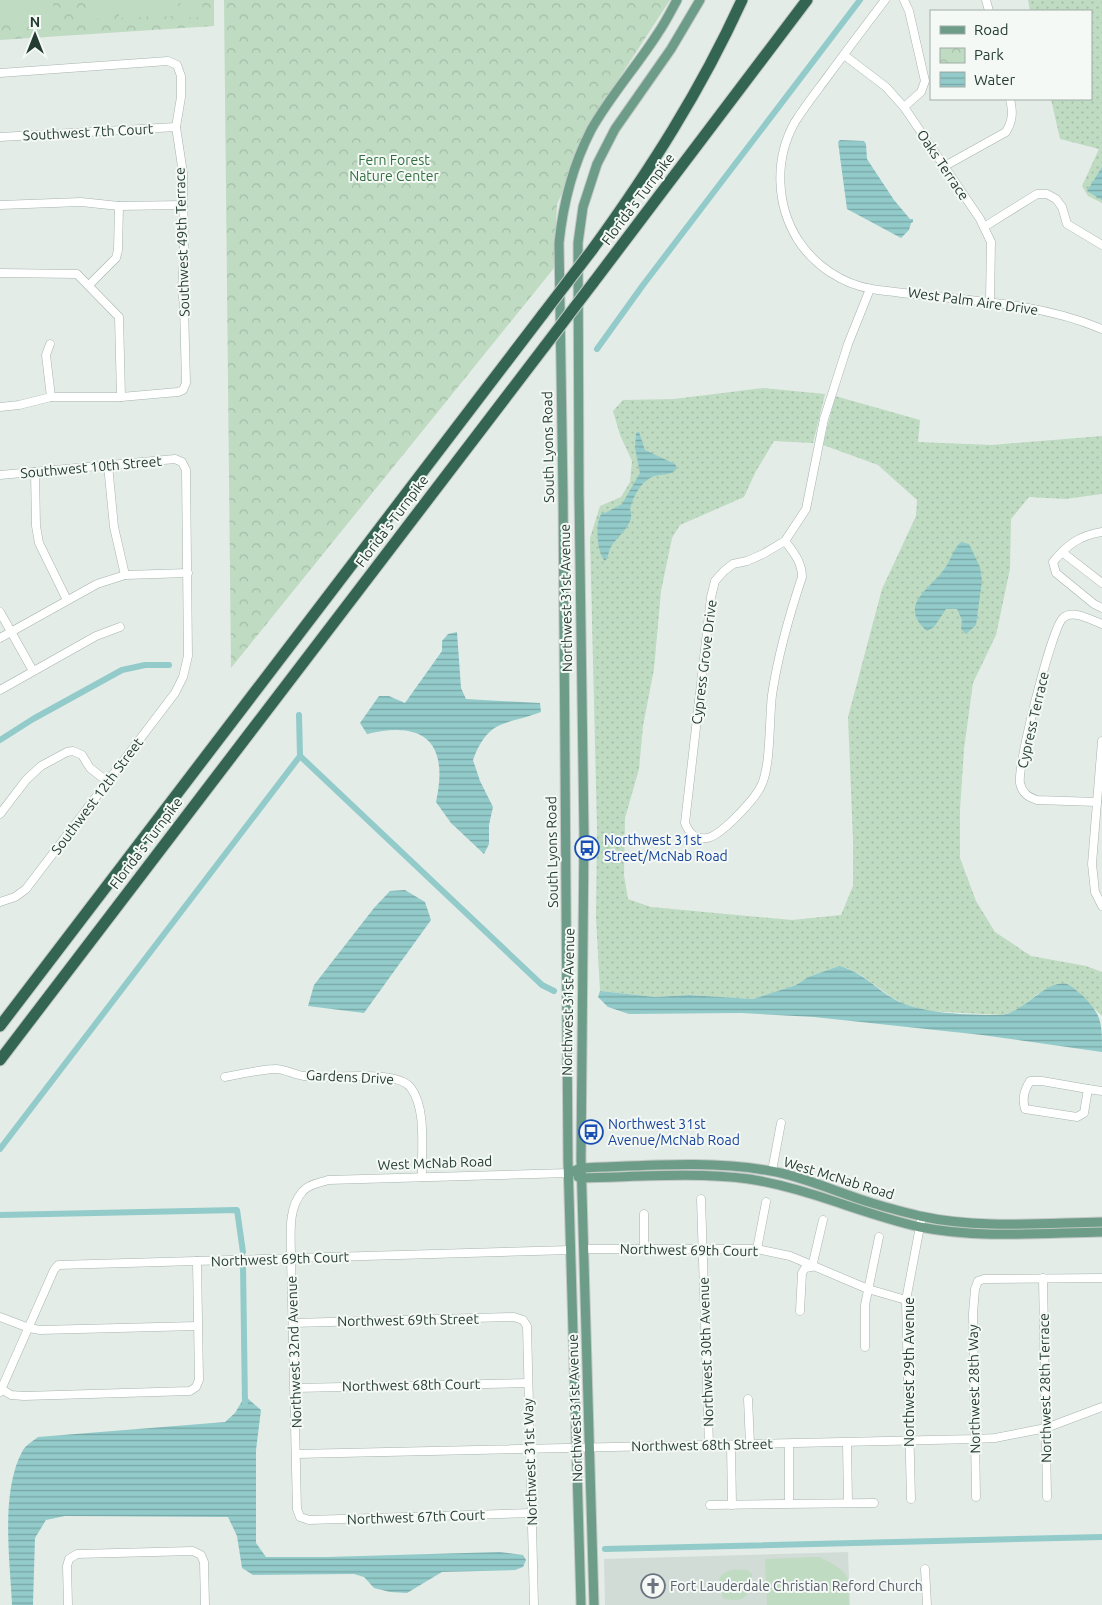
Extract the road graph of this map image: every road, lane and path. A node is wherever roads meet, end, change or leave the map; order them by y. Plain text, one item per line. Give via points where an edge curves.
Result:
1 (677, 0) edge
2 (700, 0) edge
3 (742, 0) edge
4 (807, 0) edge
5 (885, 0) edge
6 (904, 0) edge
7 (844, 55) junction
8 (0, 73) edge
9 (1010, 100) edge
10 (904, 107) junction
11 (176, 127) junction
12 (0, 137) edge
13 (944, 167) junction
14 (0, 205) edge
15 (183, 205) junction
16 (118, 206) junction
17 (984, 227) junction
18 (1102, 245) edge
19 (0, 274) edge
20 (89, 284) junction
21 (870, 289) junction
22 (990, 301) junction
23 (1102, 329) edge
24 (50, 344) dead end
25 (51, 397) junction
26 (121, 397) junction
27 (0, 407) edge
28 (108, 465) junction
29 (35, 472) junction
30 (0, 475) edge
31 (1102, 532) edge
32 (785, 541) junction
33 (1062, 552) junction
34 (188, 572) junction
35 (125, 575) junction
36 (1102, 583) edge
37 (67, 600) junction
38 (1102, 608) edge
39 (0, 612) edge
40 (1102, 624) edge
41 (120, 627) dead end
42 (12, 631) junction
43 (0, 638) edge
44 (564, 646) junction
45 (580, 646) junction
46 (33, 672) junction
47 (0, 690) edge
48 (1102, 741) edge
49 (108, 782) junction
50 (1097, 802) junction
51 (0, 814) edge
52 (0, 902) edge
53 (1102, 906) edge
54 (0, 1026) edge
55 (566, 1044) joint
56 (0, 1060) edge
57 (225, 1077) dead end
58 (1088, 1089) junction
59 (1102, 1091) edge
60 (781, 1123) dead end
61 (582, 1168) junction
62 (772, 1171) junction
63 (568, 1173) junction
64 (422, 1177) junction
65 (582, 1178) junction
66 (304, 1190) joint
67 (701, 1199) dead end
68 (766, 1202) dead end
69 (644, 1214) dead end
70 (922, 1216) junction
71 (823, 1220) dead end
72 (1102, 1222) edge
73 (920, 1226) junction
74 (1102, 1232) edge
75 (879, 1236) dead end
76 (644, 1248) junction
77 (703, 1248) junction
78 (584, 1249) junction
79 (757, 1249) junction
80 (571, 1250) junction
81 (291, 1258) junction
82 (198, 1261) junction
83 (812, 1267) junction
84 (1043, 1278) junction
85 (1102, 1278) edge
86 (868, 1289) junction
87 (906, 1300) junction
88 (800, 1311) dead end
89 (0, 1317) edge
90 (523, 1320) joint
91 (294, 1322) junction
92 (198, 1326) junction
93 (29, 1328) junction
94 (865, 1347) dead end
95 (528, 1383) junction
96 (295, 1388) junction
97 (1, 1389) edge
98 (748, 1399) dead end
99 (1102, 1407) edge
100 (1046, 1428) junction
101 (976, 1439) junction
102 (908, 1441) junction
103 (846, 1443) junction
104 (731, 1444) junction
105 (750, 1444) junction
106 (789, 1444) junction
107 (709, 1445) junction
108 (577, 1447) junction
109 (590, 1447) junction
110 (530, 1448) junction
111 (296, 1454) junction
112 (976, 1497) dead end
113 (1046, 1497) dead end
114 (910, 1499) dead end
115 (790, 1503) junction
116 (848, 1503) junction
117 (874, 1503) dead end
118 (710, 1505) dead end
119 (732, 1505) junction
120 (532, 1513) junction
121 (300, 1517) joint
122 (925, 1569) dead end
123 (68, 1605) edge
124 (205, 1605) edge
125 (534, 1605) edge
126 (581, 1605) edge
127 (594, 1605) edge
128 (927, 1605) edge

1 - 44 main road, South Lyons Road via 659,33 592,128 571,178 562,218 559,243
2 - 45 main road, Northwest 31st Avenue via 671,49 615,129 597,164 583,207 578,243
3 - 54 highway, Florida's Turnpike, bridge via 681,118 592,250
4 - 56 highway, Florida's Turnpike, bridge
5 - 7 street
6 - 10 street via 924,81 921,92
7 - 10 street, Oaks Terrace via 886,87
7 - 21 street, West Palm Aire Drive via 795,122 786,142 780,184 790,226 803,247 831,273
8 - 11 street, Southwest 49th Terrace via 168,61 177,65 181,76 182,97
9 - 13 street via 1012,122 1006,132
10 - 13 street, Oaks Terrace
11 - 12 street, Southwest 7th Court
11 - 15 street, Southwest 49th Terrace
13 - 17 street, Oaks Terrace
14 - 16 street via 81,202
15 - 16 street
15 - 26 street, Southwest 49th Terrace via 186,383 178,392
16 - 20 street via 116,258
17 - 18 street via 1037,194 1047,194 1056,198 1062,207 1067,224
17 - 22 street, Oaks Terrace via 991,242
19 - 20 street via 77,274
20 - 26 street via 119,317
21 - 22 street, West Palm Aire Drive
21 - 32 street, Cypress Grove Drive via 824,419 806,509
22 - 23 street, West Palm Aire Drive via 1040,310
24 - 25 street via 46,355
25 - 26 street
25 - 27 street
28 - 29 street, Southwest 10th Street
28 - 34 street, Southwest 10th Street via 175,459 182,462 186,470
28 - 35 street via 114,527
29 - 30 street, Southwest 10th Street
29 - 37 street via 38,543
31 - 33 street via 1077,539
32 - 32 street, Cypress Grove Drive via 733,564 715,581 685,823 692,836 700,839 718,833 753,799 762,785 779,653 802,577 802,567
33 - 36 street
33 - 38 street via 1054,562 1056,573
34 - 35 street
34 - 49 street, Southwest 12th Street via 188,656 183,677 175,693
35 - 37 street via 97,584
37 - 42 street
39 - 42 street
40 - 50 street, Cypress Terrace via 1072,614 1058,622 1030,724 1020,776 1028,798
41 - 46 street via 96,636
42 - 43 street
42 - 46 street
44 - 45 main road
44 - 55 main road, South Lyons Road
45 - 61 main road, Northwest 31st Avenue via 584,821
46 - 47 street
48 - 50 street
49 - 51 street via 90,768 82,756 73,751 67,752 36,770
49 - 52 street, Southwest 12th Street via 26,889
50 - 53 street via 1093,879
55 - 63 main road, Northwest 31st Avenue
57 - 64 street, Gardens Drive via 276,1068 304,1076 386,1076 402,1080 410,1086 421,1112
58 - 58 street via 1030,1081 1023,1094 1024,1109 1077,1117 1084,1113
58 - 59 street
60 - 62 street
61 - 62 main road, West McNab Road via 724,1165
61 - 63 main road, West McNab Road
61 - 65 main road, Northwest 31st Avenue
62 - 70 main road, West McNab Road via 873,1204
63 - 64 street, West McNab Road
63 - 65 main road, West McNab Road
63 - 80 main road, Northwest 31st Avenue
64 - 66 street, West McNab Road via 328,1180
65 - 73 main road, West McNab Road via 692,1176 748,1179 803,1190
65 - 78 main road, Northwest 31st Avenue
66 - 81 street, Northwest 32nd Avenue via 294,1207
67 - 77 street, Northwest 30th Avenue
68 - 79 street
69 - 76 street
70 - 72 main road, West McNab Road via 992,1224
70 - 73 street, Northwest 29th Avenue
71 - 83 street
73 - 74 main road, West McNab Road via 966,1234
73 - 87 street, Northwest 29th Avenue
75 - 86 street
76 - 77 street, Northwest 69th Court
76 - 78 street, Northwest 69th Court
77 - 79 street, Northwest 69th Court
77 - 107 street, Northwest 30th Avenue
78 - 109 main road, Northwest 31st Avenue
79 - 83 street, Northwest 69th Court via 790,1256
80 - 81 street, Northwest 69th Court
80 - 108 main road, Northwest 31st Avenue
81 - 82 street, Northwest 69th Court
81 - 91 street, Northwest 32nd Avenue
82 - 92 street
82 - 93 street, Northwest 69th Court via 58,1265
83 - 86 street, Northwest 69th Court
83 - 88 street via 805,1268 802,1274
84 - 85 street
84 - 100 street, Northwest 28th Terrace
84 - 101 street, Northwest 28th Way via 978,1281 973,1313
86 - 87 street, Northwest 69th Court
86 - 94 street
87 - 102 street, Northwest 29th Avenue
89 - 93 street
90 - 91 street, Northwest 69th Street
90 - 95 street, Northwest 31st Way via 527,1326
91 - 96 street, Northwest 32nd Avenue
92 - 93 street
92 - 97 street via 200,1380 190,1391 24,1396 11,1395
93 - 97 street
95 - 96 street, Northwest 68th Court
95 - 110 street, Northwest 31st Way
96 - 111 street, Northwest 32nd Avenue
98 - 105 street
99 - 100 street, Northwest 68th Street
100 - 101 street, Northwest 68th Street
100 - 113 street, Northwest 28th Terrace
101 - 102 street, Northwest 68th Street
101 - 112 street, Northwest 28th Way
102 - 103 street, Northwest 68th Street
102 - 114 street, Northwest 29th Avenue
103 - 106 street, Northwest 68th Street
103 - 116 street
104 - 105 street, Northwest 68th Street
104 - 107 street, Northwest 68th Street
104 - 119 street
105 - 106 street, Northwest 68th Street
106 - 115 street
107 - 109 street, Northwest 68th Street
108 - 109 street, Northwest 68th Street
108 - 110 street, Northwest 68th Street
108 - 126 main road, Northwest 31st Avenue
109 - 127 main road, Northwest 31st Avenue
110 - 111 street, Northwest 68th Street
110 - 120 street, Northwest 31st Way
111 - 121 street, Northwest 32nd Avenue
115 - 116 street
115 - 119 street
116 - 117 street
118 - 119 street
120 - 121 street, Northwest 67th Court via 309,1520
120 - 125 street, Northwest 31st Way
122 - 128 street
123 - 124 street via 69,1559 77,1554 193,1551 201,1555 204,1562

